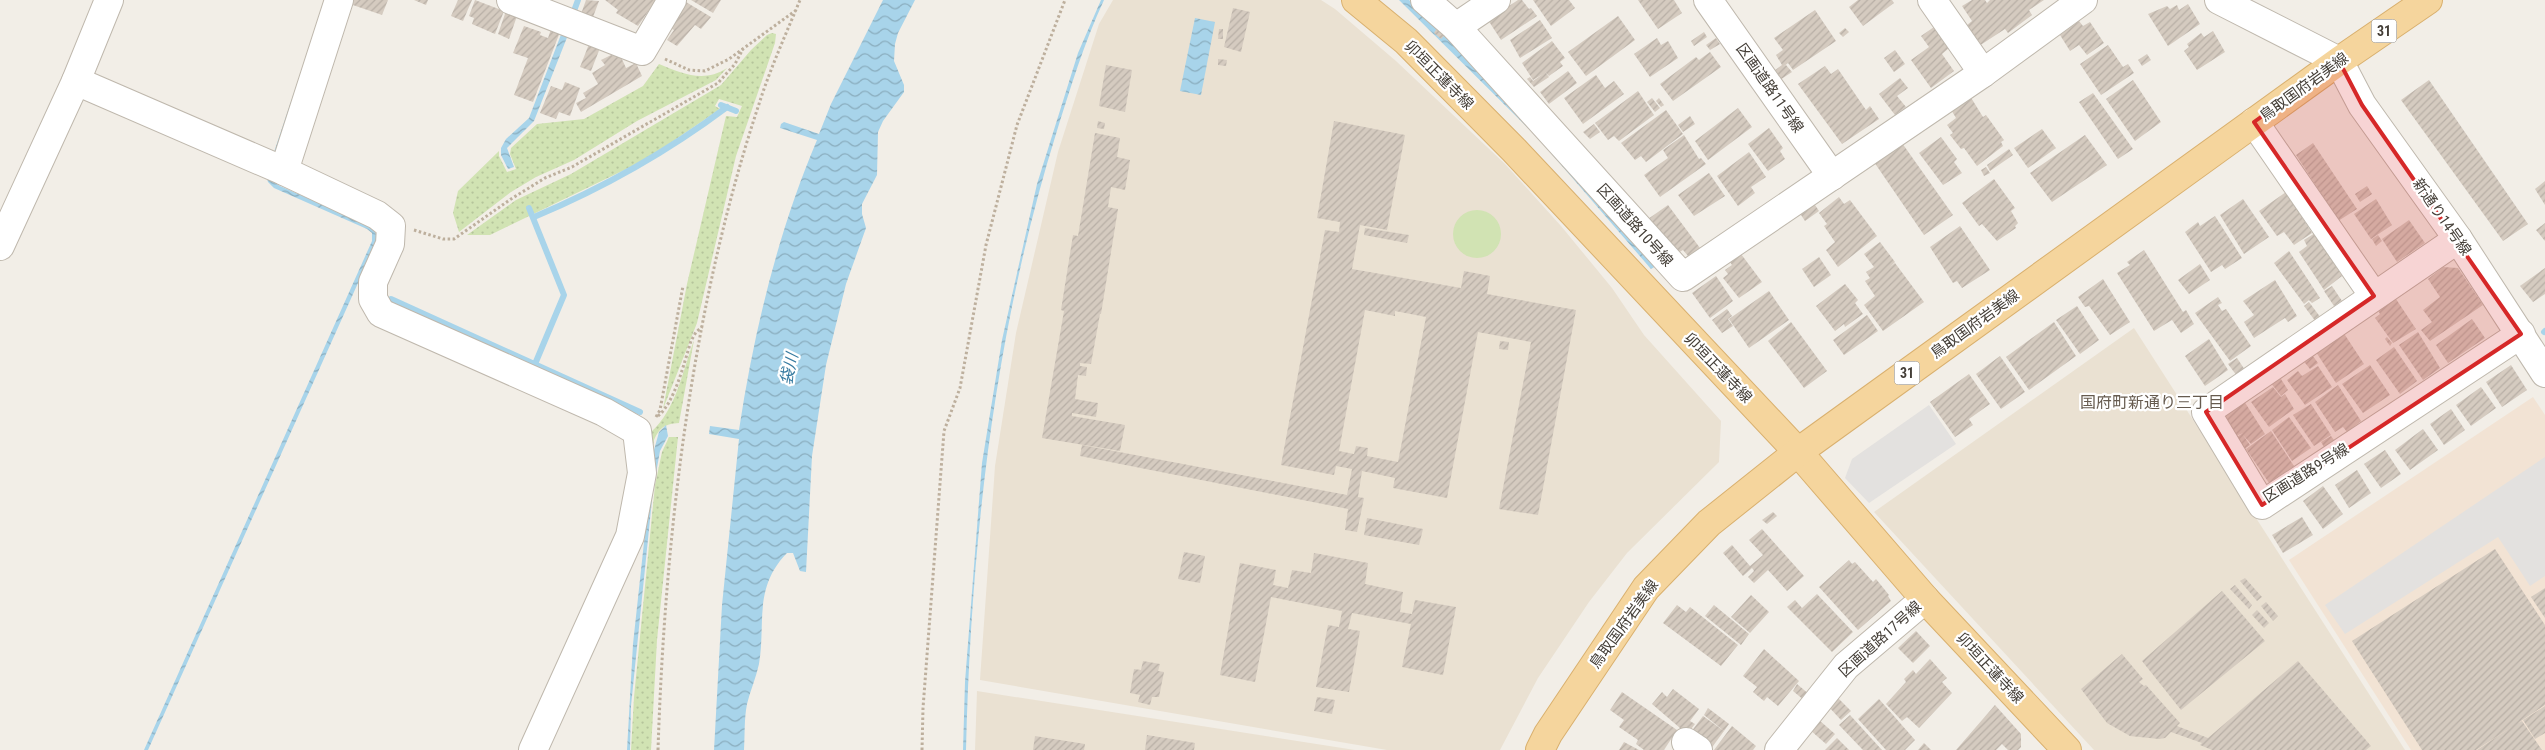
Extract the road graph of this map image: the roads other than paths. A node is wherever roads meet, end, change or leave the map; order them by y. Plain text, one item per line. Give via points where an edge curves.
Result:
1 (109, 0) edge
2 (338, 0) edge
3 (511, 0) edge
4 (672, 0) edge
5 (1356, 0) edge
6 (1425, 0) edge
7 (1496, 0) edge
8 (1708, 0) edge
9 (1932, 0) edge
10 (2083, 0) edge
11 (2219, 0) edge
12 (2428, 0) edge
13 (1456, 27) junction
14 (2339, 61) junction
15 (1983, 73) junction
16 (76, 81) junction
17 (2254, 122) junction
18 (284, 171) junction
19 (1832, 176) junction
20 (2458, 239) junction
21 (0, 246) edge
22 (1683, 277) junction
23 (2374, 296) junction
24 (1653, 300) junction
25 (2520, 334) junction
26 (2545, 373) edge
27 (1798, 452) junction
28 (1926, 599) junction
29 (2056, 746) edge
30 (533, 750) edge
31 (1540, 750) edge
32 (1779, 750) edge

1 - 16 street
2 - 18 street
3 - 4 street via 642,51
5 - 24 main road, 卯垣正蓮寺線 via 1420,54
6 - 13 street, 区画道路10号線
7 - 13 street
8 - 19 street, 区画道路11号線
9 - 15 street
10 - 15 street, 区画道路10号線
11 - 14 street
12 - 14 main road, 鳥取国府岩美線 / 31
13 - 22 street, 区画道路10号線
14 - 17 main road, 鳥取国府岩美線 / 31
14 - 20 street, 新通り14号線 via 2362,105
15 - 19 street, 区画道路10号線
16 - 18 street
16 - 21 street
17 - 23 street
17 - 27 main road, 鳥取国府岩美線 / 31
18 - 30 street via 378,215 391,226 390,244 373,282 372,299 381,313 604,412 646,425 642,473 630,536
19 - 22 street, 区画道路10号線
20 - 23 street, 区画道路9号線
20 - 25 street, 新通り14号線
22 - 24 street
23 - 25 street, 区画道路9号線 via 2206,412 2262,505
24 - 27 main road, 卯垣正蓮寺線
25 - 26 street, 新通り14号線
27 - 28 main road, 卯垣正蓮寺線
27 - 31 main road, 鳥取国府岩美線 / 31 via 1709,523 1646,588
28 - 29 main road, 卯垣正蓮寺線
28 - 32 street, 区画道路17号線 via 1846,666

